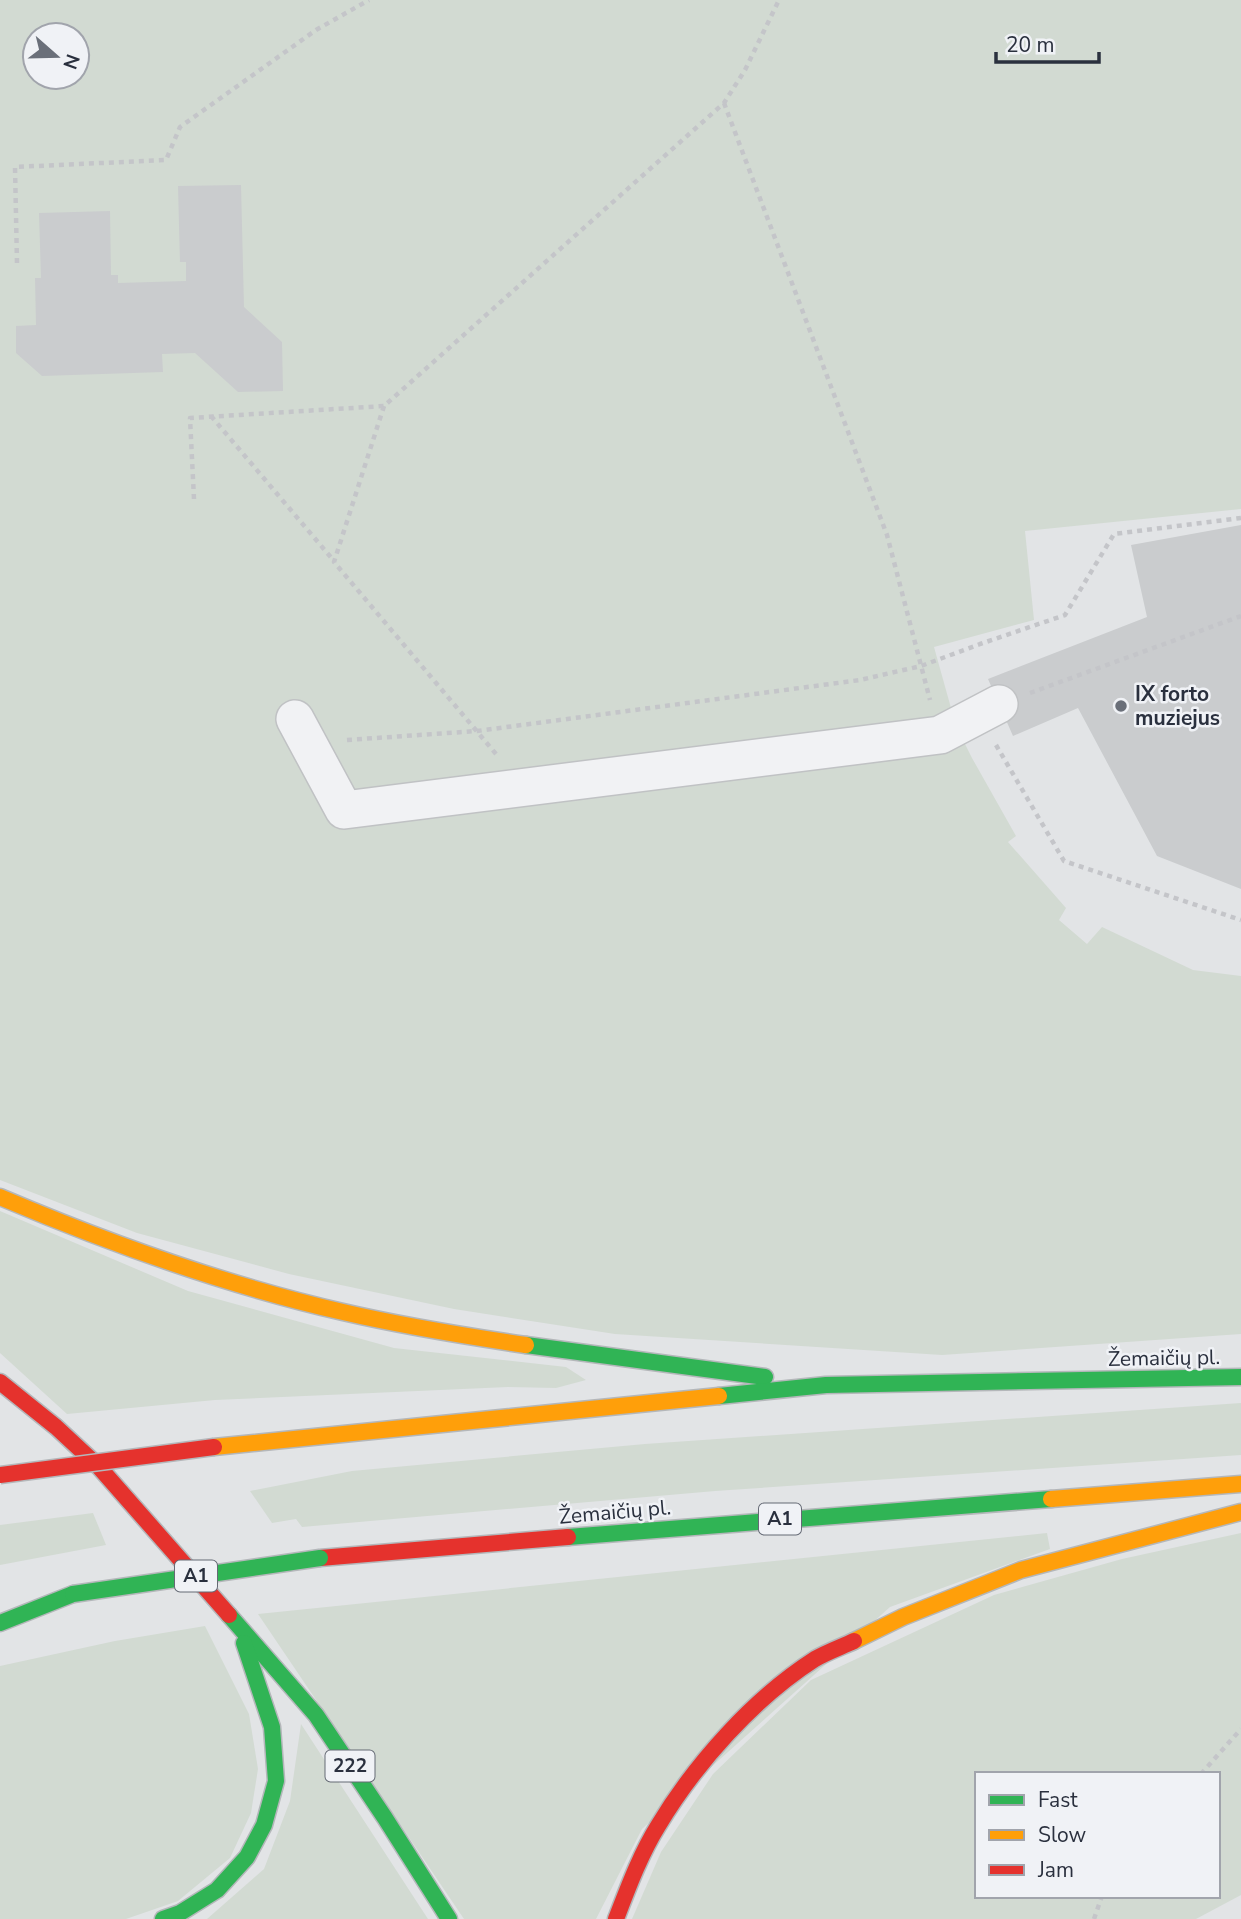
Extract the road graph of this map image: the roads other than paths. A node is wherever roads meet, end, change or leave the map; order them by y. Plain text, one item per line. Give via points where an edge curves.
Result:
1 (989, 709) road end
2 (295, 719) road end
3 (0, 1197) edge
4 (1241, 1377) edge
5 (0, 1382) edge
6 (826, 1385) junction
7 (0, 1475) edge
8 (1241, 1485) edge
9 (1241, 1512) edge
10 (73, 1594) junction
11 (12, 1603) dead end
12 (0, 1623) edge
13 (237, 1624) junction
14 (163, 1919) edge
15 (449, 1919) edge
16 (616, 1919) edge

1 - 2 street via 940,735 344,810
3 - 6 highway via 131,1250 344,1312 460,1335
4 - 6 highway, Žemaičių pl.
5 - 13 highway, 222 via 99,1467
6 - 7 highway, Žemaičių pl., bridge via 214,1447
8 - 10 highway, Žemaičių pl. / A1, bridge via 320,1558
9 - 16 highway via 1021,1570 902,1617 816,1659 772,1692 692,1776 657,1827
10 - 11 highway, A1
10 - 12 highway, Žemaičių pl.
13 - 14 highway via 272,1727 276,1781 264,1825 247,1857 217,1890
13 - 15 highway, 222 via 316,1715

